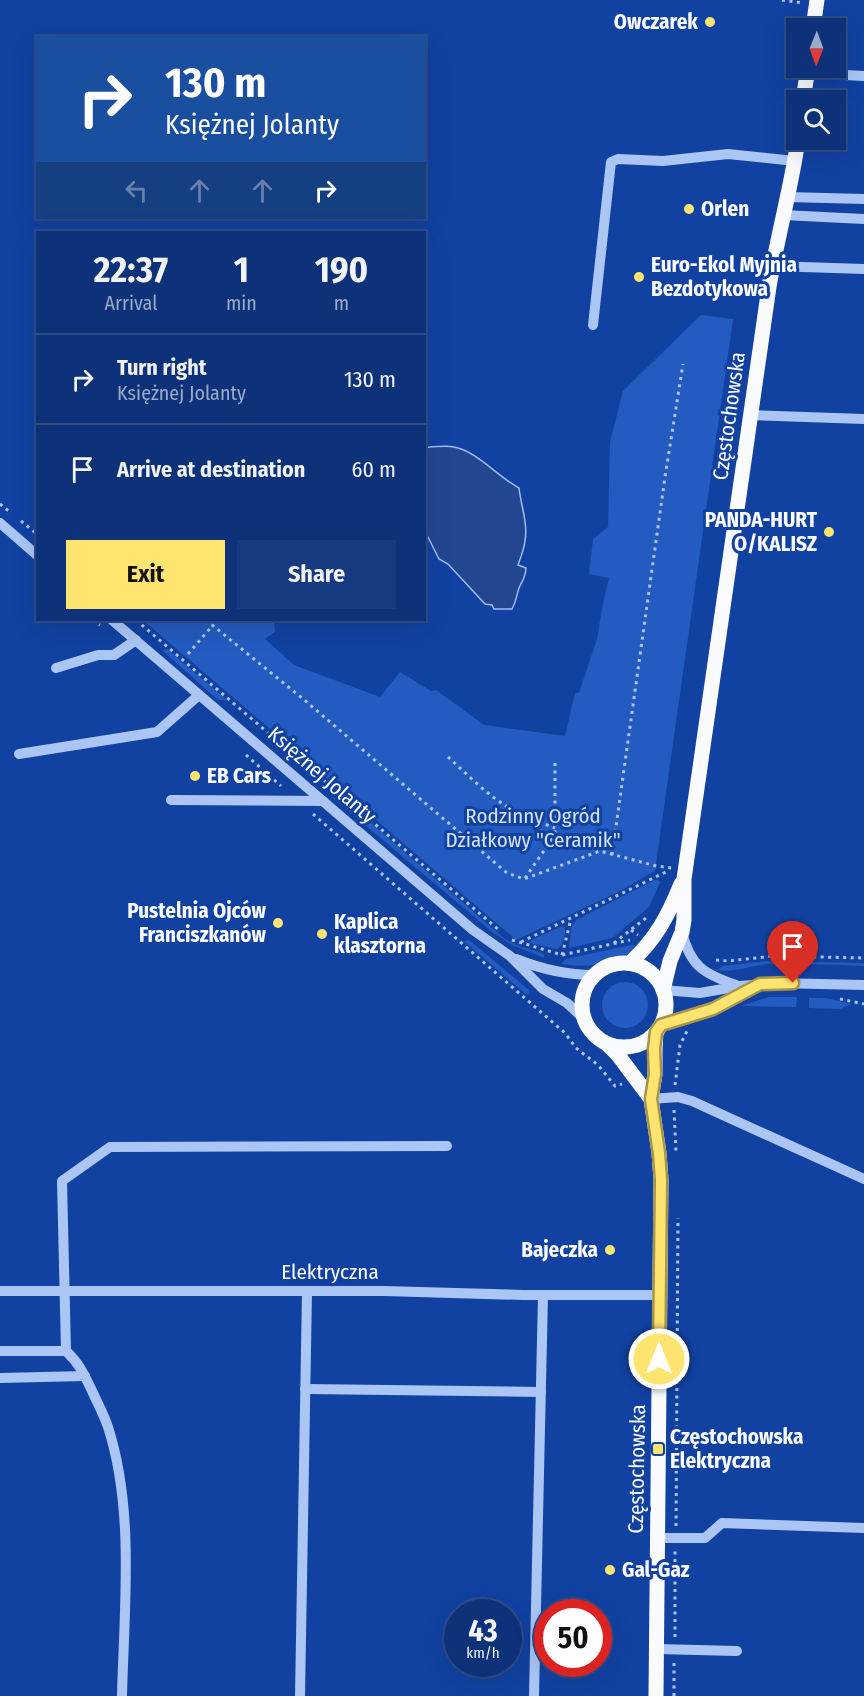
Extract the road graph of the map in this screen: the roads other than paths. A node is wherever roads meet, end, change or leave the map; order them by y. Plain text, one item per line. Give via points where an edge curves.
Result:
1 (817, 0) edge
2 (814, 18) edge
3 (846, 74) edge
4 (864, 76) edge
5 (797, 150) edge
6 (795, 161) junction
7 (787, 197) junction
8 (864, 200) edge
9 (783, 215) junction
10 (864, 219) edge
11 (772, 266) junction
12 (864, 269) edge
13 (592, 325) dead end
14 (750, 415) junction
15 (864, 419) edge
16 (0, 524) edge
17 (36, 554) edge
18 (113, 621) edge
19 (136, 640) junction
20 (56, 668) dead end
21 (199, 694) junction
22 (19, 754) dead end
23 (171, 800) dead end
24 (323, 801) junction
25 (685, 874) junction
26 (682, 932) junction
27 (510, 956) junction
28 (630, 963) junction
29 (594, 975) junction
30 (760, 984) junction
31 (864, 985) edge
32 (740, 986) junction
33 (663, 990) junction
34 (584, 1019) junction
35 (658, 1029) junction
36 (607, 1044) junction
37 (651, 1099) junction
38 (447, 1146) dead end
39 (864, 1179) edge
40 (0, 1291) edge
41 (65, 1291) junction
42 (307, 1292) junction
43 (543, 1295) junction
44 (660, 1295) junction
45 (0, 1351) edge
46 (66, 1351) junction
47 (85, 1376) junction
48 (0, 1378) edge
49 (305, 1389) junction
50 (541, 1392) junction
51 (864, 1528) edge
52 (657, 1538) junction
53 (657, 1649) junction
54 (737, 1651) dead end
55 (122, 1696) edge
56 (300, 1696) edge
57 (534, 1696) edge
58 (656, 1696) edge

1 - 2 main road
3 - 4 street
5 - 6 main road, Częstochowska
6 - 7 main road, Częstochowska
6 - 13 street via 728,154 611,162
7 - 8 street
7 - 9 main road, Częstochowska
9 - 10 street
9 - 11 main road, Częstochowska
11 - 12 street
11 - 14 main road, Częstochowska
14 - 15 street
14 - 25 main road, Częstochowska
16 - 17 street
18 - 19 street, Księżnej Jolanty
19 - 20 street via 114,655 98,655
19 - 21 street, Księżnej Jolanty
21 - 22 street via 157,732
21 - 24 street, Księżnej Jolanty
23 - 24 street
24 - 27 street, Księżnej Jolanty via 473,930
25 - 26 main road, Częstochowska
25 - 28 main road, Częstochowska via 662,926
26 - 32 street via 693,962 719,979
26 - 33 main road, Częstochowska
27 - 29 street, Księżnej Jolanty via 550,970
27 - 34 street, Księżnej Jolanty via 543,989
28 - 29 main road via 611,965
28 - 33 main road via 650,972
29 - 34 main road via 584,991
30 - 31 street
30 - 32 street
30 - 35 street via 713,1009
32 - 33 street via 700,993
33 - 35 main road via 666,1004
34 - 36 main road via 589,1030
35 - 36 main road via 639,1045
35 - 37 main road, Częstochowska
36 - 37 main road, Częstochowska
37 - 39 street via 678,1097 692,1101
37 - 44 main road, Częstochowska via 661,1180
38 - 41 street via 110,1146 62,1181
40 - 41 street, Elektryczna
41 - 42 street, Elektryczna
41 - 46 street
42 - 43 street, Elektryczna
42 - 49 street
43 - 44 street, Elektryczna
43 - 50 street
44 - 52 main road, Częstochowska
45 - 46 street
46 - 47 street
47 - 48 street
47 - 55 street via 107,1425 121,1489 125,1568
49 - 50 street
49 - 56 street
50 - 57 street
51 - 52 street via 722,1523 705,1538
52 - 53 main road, Częstochowska
53 - 54 street
53 - 58 main road, Częstochowska

